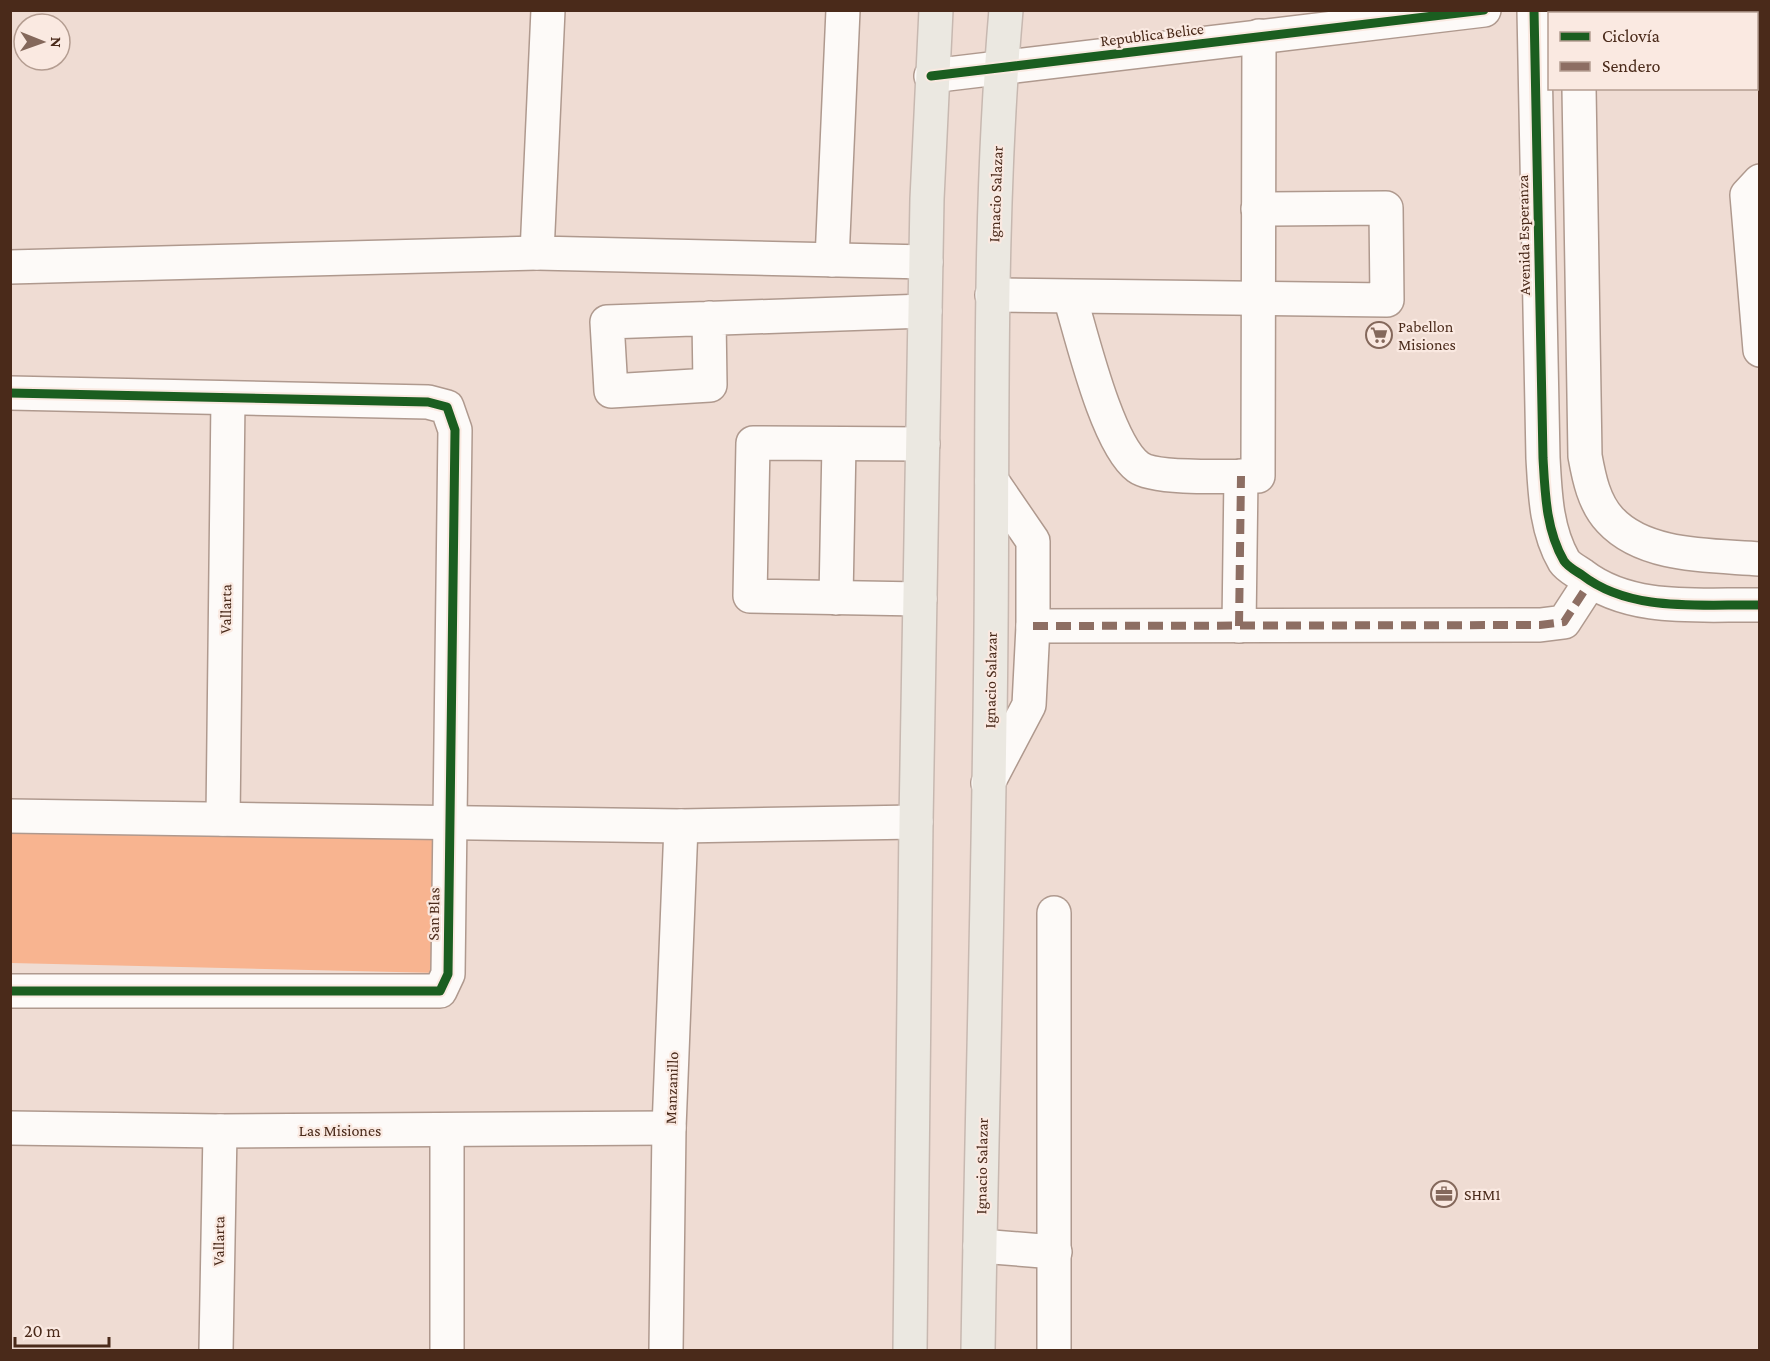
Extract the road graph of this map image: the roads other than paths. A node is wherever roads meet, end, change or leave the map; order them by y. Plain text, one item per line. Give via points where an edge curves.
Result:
1 (548, 10) edge
2 (843, 10) edge
3 (936, 10) edge
4 (1006, 10) edge
5 (1484, 10) edge
6 (1534, 10) edge
7 (1258, 36) junction
8 (1001, 68) junction
9 (931, 76) junction
10 (1579, 90) edge
11 (1760, 181) edge
12 (1258, 209) junction
13 (537, 253) junction
14 (832, 260) junction
15 (926, 262) junction
16 (10, 267) edge
17 (992, 296) junction
18 (1070, 297) junction
19 (1258, 298) junction
20 (925, 311) junction
21 (709, 318) dead end
22 (1760, 350) edge
23 (10, 393) edge
24 (228, 399) junction
25 (839, 444) junction
26 (923, 444) junction
27 (1585, 456) junction
28 (1543, 458) junction
29 (1241, 476) junction
30 (992, 481) junction
31 (1760, 559) edge
32 (1590, 582) junction
33 (836, 597) junction
34 (920, 599) junction
35 (1760, 605) edge
36 (1033, 626) junction
37 (1239, 626) junction
38 (988, 783) junction
39 (10, 816) edge
40 (223, 819) junction
41 (450, 822) junction
42 (916, 822) junction
43 (681, 826) junction
44 (1054, 913) dead end
45 (10, 991) edge
46 (10, 1128) edge
47 (669, 1128) junction
48 (447, 1130) junction
49 (220, 1131) junction
50 (980, 1246) junction
51 (1055, 1252) junction
52 (216, 1350) edge
53 (447, 1350) edge
54 (666, 1350) edge
55 (910, 1350) edge
56 (978, 1350) edge
57 (1054, 1350) edge

1 - 13 street
2 - 14 street
3 - 9 main road
4 - 8 main road, Ignacio Salazar
5 - 7 street, Republica Belice
6 - 28 street, Avenida Esperanza
7 - 8 street, Republica Belice
7 - 12 street
8 - 9 street, Republica Belice
8 - 17 main road, Ignacio Salazar
9 - 15 main road
10 - 27 street
11 - 22 street via 1748,195
12 - 19 street
12 - 19 street via 1386,208 1387,300
13 - 14 street
13 - 16 street
14 - 15 street
15 - 20 main road
17 - 18 street
17 - 30 main road, Ignacio Salazar
18 - 19 street
18 - 29 street via 1119,446 1140,468 1174,475
19 - 29 street via 1258,477
20 - 21 street
20 - 26 main road
23 - 24 street
24 - 40 street, Vallarta
24 - 41 street, San Blas via 428,402 447,407 455,430
25 - 26 street
25 - 33 street
25 - 33 street via 753,443 750,596
26 - 34 main road
27 - 28 street
27 - 31 street via 1596,500 1610,520 1642,543 1690,553
28 - 32 street, Avenida Esperanza via 1547,511 1555,542 1566,564
29 - 37 street
30 - 36 street via 1033,541
30 - 38 main road, Ignacio Salazar
32 - 35 street, Avenida Esperanza via 1645,602
32 - 37 street via 1564,622 1540,626
33 - 34 street
34 - 42 main road
36 - 37 street
36 - 38 street via 1029,705
38 - 50 main road, Ignacio Salazar
39 - 40 street
40 - 41 street
41 - 43 street
41 - 45 street, San Blas via 448,974 440,991
42 - 43 street
42 - 55 main road
43 - 47 street, Manzanillo
44 - 51 street
46 - 49 street, Las Misiones
47 - 48 street, Las Misiones
47 - 54 street, Manzanillo
48 - 49 street, Las Misiones
48 - 53 street
49 - 52 street, Vallarta
50 - 51 street
50 - 56 main road, Ignacio Salazar
51 - 57 street

